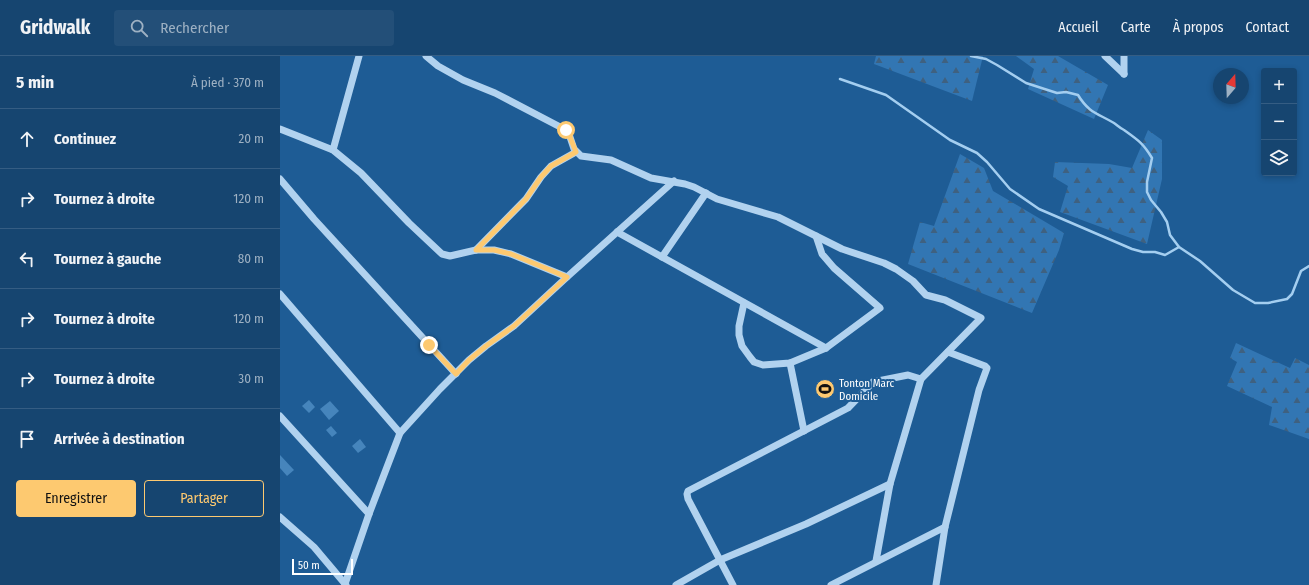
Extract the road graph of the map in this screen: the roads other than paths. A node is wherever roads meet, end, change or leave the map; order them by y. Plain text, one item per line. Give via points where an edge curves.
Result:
1 (359, 56) edge
2 (426, 56) edge
3 (1105, 56) edge
4 (1124, 56) edge
5 (280, 130) edge
6 (334, 150) junction
7 (576, 152) junction
8 (280, 179) edge
9 (674, 181) junction
10 (706, 193) junction
11 (617, 232) junction
12 (816, 236) junction
13 (476, 250) junction
14 (662, 257) junction
15 (567, 277) junction
16 (280, 294) edge
17 (744, 303) junction
18 (826, 348) junction
19 (948, 352) junction
20 (790, 363) junction
21 (456, 374) junction
22 (921, 379) junction
23 (280, 416) edge
24 (804, 431) junction
25 (400, 433) junction
26 (890, 484) junction
27 (369, 514) junction
28 (280, 517) edge
29 (945, 527) junction
30 (720, 560) junction
31 (876, 562) junction
32 (346, 584) edge
33 (676, 585) edge
34 (733, 585) edge
35 (831, 585) edge
36 (936, 585) edge

1 - 6 street
2 - 7 street via 463,80 495,93 566,130
3 - 4 street via 1124,74
5 - 6 street
6 - 13 street via 361,173 442,254 450,256
7 - 9 street via 581,156 611,160 651,178
7 - 13 street via 551,166 526,199
8 - 21 street
9 - 10 street
9 - 11 street
10 - 12 street via 732,205 778,217
10 - 14 street
11 - 14 street
11 - 15 street
12 - 18 street via 822,254 834,268 880,308
12 - 19 street via 884,263 913,281 926,295 945,300 981,318
13 - 15 street via 494,250 511,254
14 - 17 street
15 - 21 street via 514,326 469,360
16 - 25 street
17 - 18 street
17 - 20 street via 739,334 742,346 750,357 754,362 763,365
18 - 20 street
19 - 22 street
19 - 29 street via 987,368 978,390
20 - 24 street
21 - 25 street
22 - 24 street via 908,375 873,382 848,408
22 - 26 street
23 - 27 street
24 - 30 street via 688,492 688,499
25 - 27 street
26 - 30 street via 806,524
26 - 31 street
27 - 32 street
28 - 32 street via 314,547
29 - 31 street
29 - 36 street
30 - 33 street
30 - 34 street
31 - 35 street

